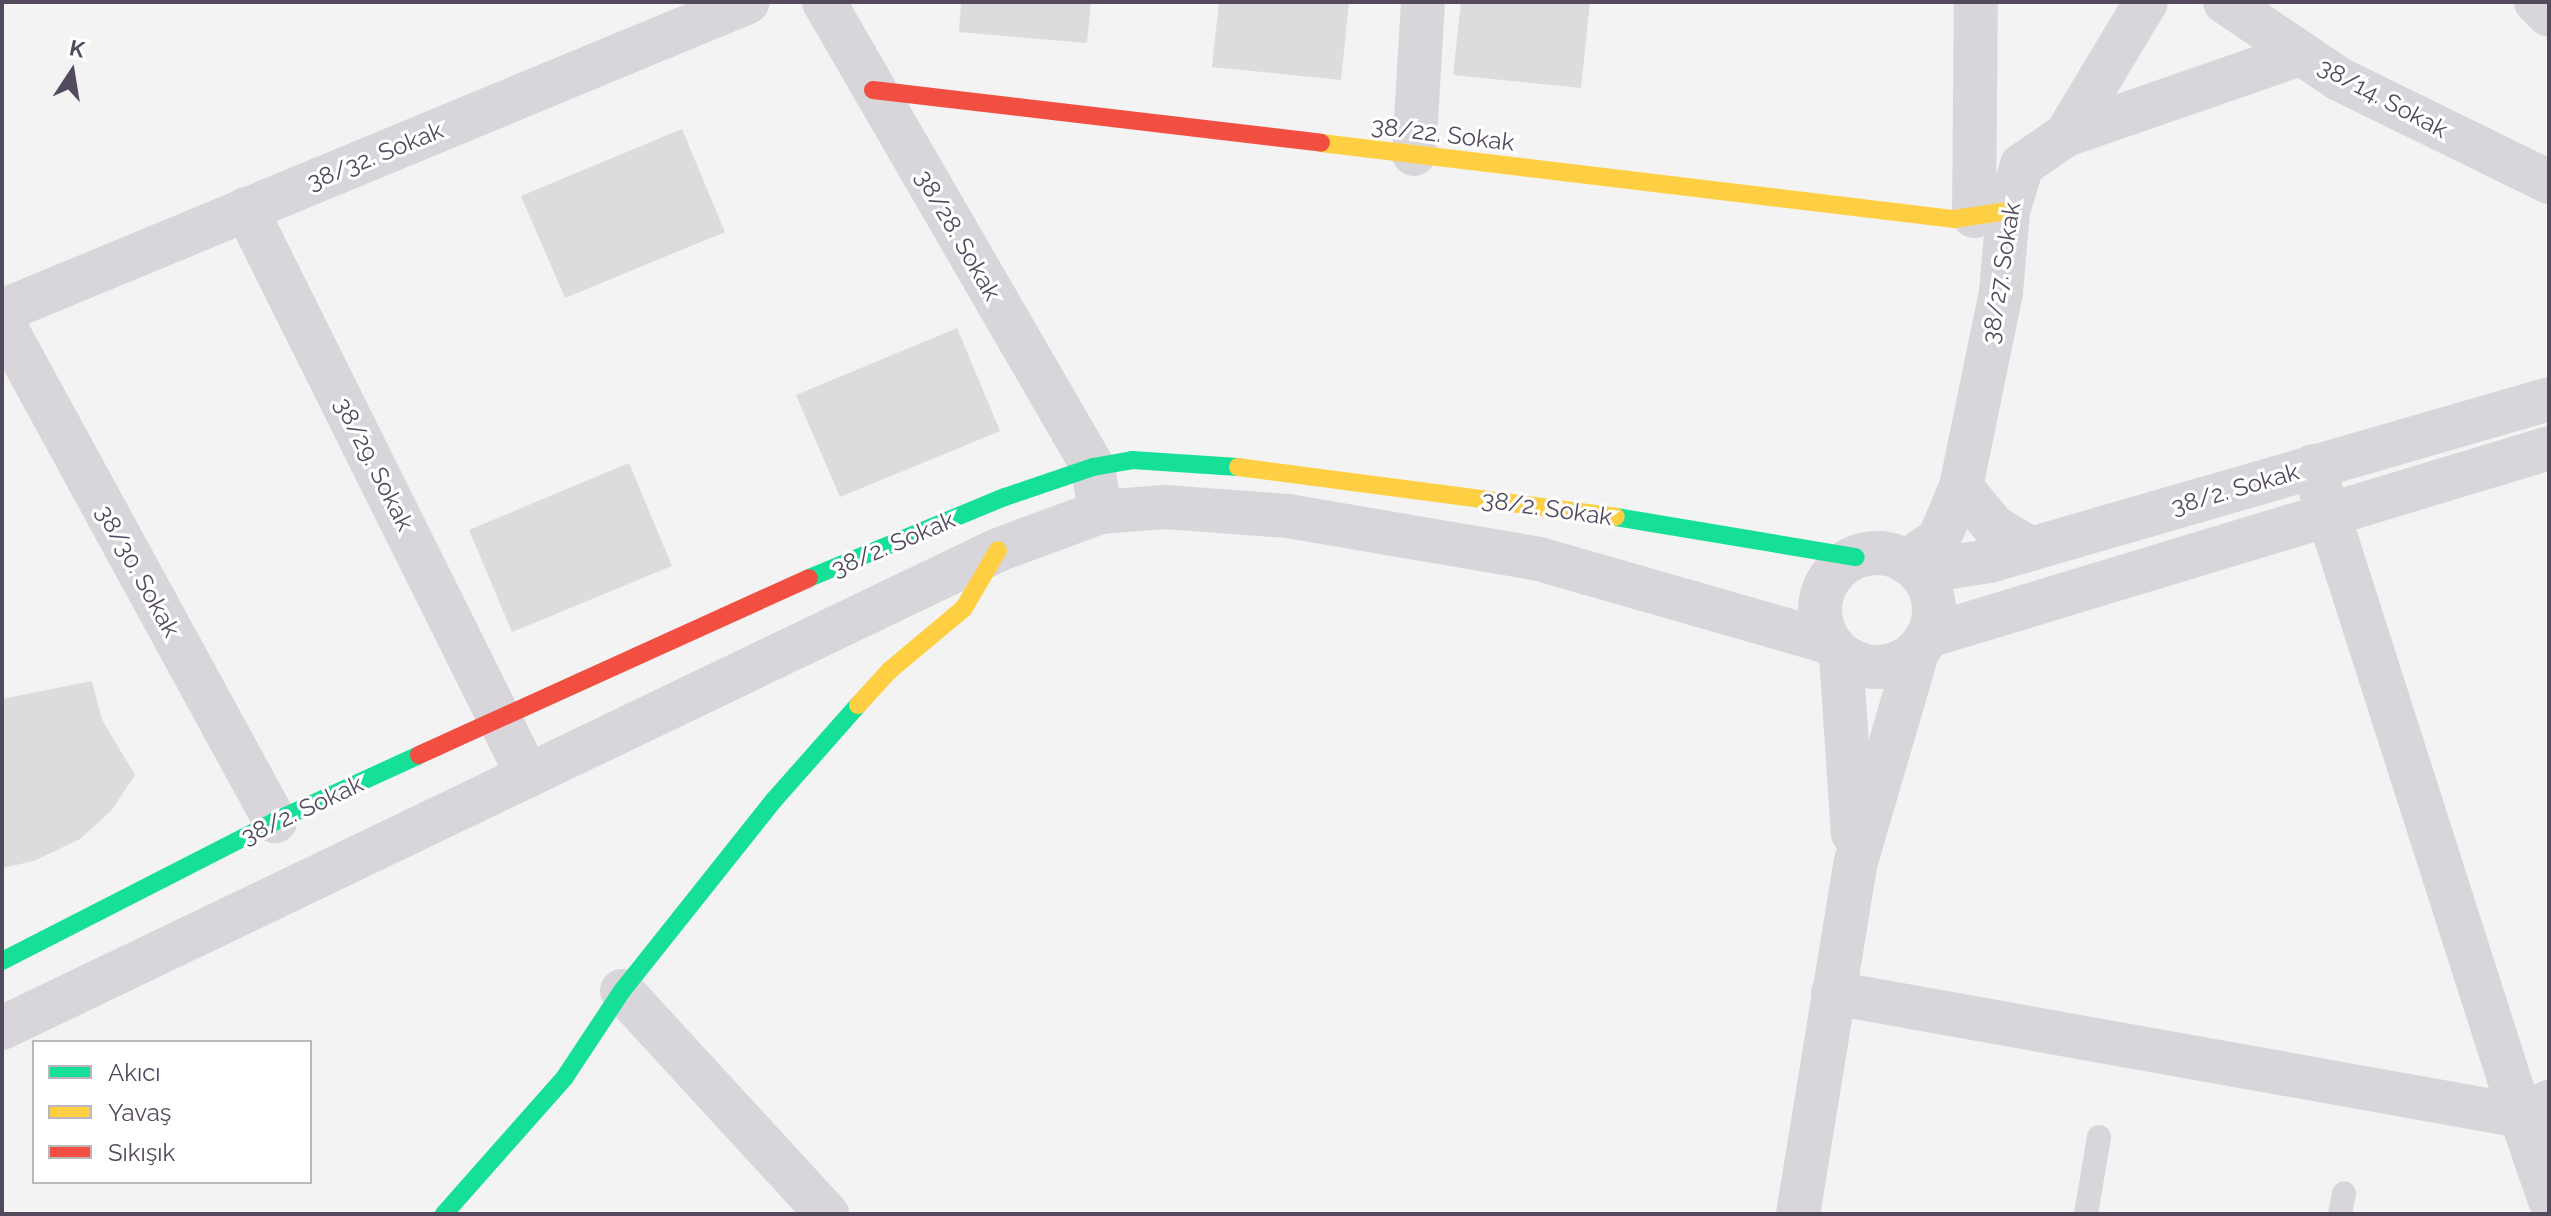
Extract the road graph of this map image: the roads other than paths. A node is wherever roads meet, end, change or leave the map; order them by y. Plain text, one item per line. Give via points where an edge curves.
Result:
1 (748, 2) edge
2 (824, 2) edge
3 (1423, 2) edge
4 (1976, 2) edge
5 (2146, 2) edge
6 (2225, 2) edge
7 (2536, 2) edge
8 (2549, 15) edge
9 (2300, 54) junction
10 (873, 90) junction
11 (2066, 135) junction
12 (1414, 154) junction
13 (2549, 182) edge
14 (246, 209) junction
15 (1991, 214) junction
16 (2, 311) edge
17 (2, 321) edge
18 (2549, 399) edge
19 (2549, 448) edge
20 (2313, 466) junction
21 (1093, 467) junction
22 (1961, 487) junction
23 (1100, 512) junction
24 (2329, 515) junction
25 (2031, 549) junction
26 (998, 550) junction
27 (1856, 557) junction
28 (1912, 567) junction
29 (754, 603) junction
30 (1923, 643) junction
31 (1835, 648) junction
32 (778, 655) junction
33 (501, 719) junction
34 (528, 776) junction
35 (275, 821) junction
36 (1855, 865) junction
37 (2, 961) edge
38 (622, 991) junction
39 (1833, 993) junction
40 (2, 1028) edge
41 (2540, 1119) edge
42 (2099, 1137) dead end
43 (2549, 1198) edge
44 (444, 1214) edge
45 (827, 1214) edge
46 (1798, 1214) edge
47 (2086, 1214) edge

1 - 14 street, 38/32. Sokak
2 - 10 street, 38/28. Sokak
3 - 12 street
4 - 15 street, 38/27. Sokak
5 - 11 street
6 - 9 street, 38/14. Sokak
7 - 8 street
9 - 11 street, 38/27. Sokak
9 - 13 street, 38/14. Sokak via 2339,79
10 - 12 street, 38/22. Sokak
10 - 21 street, 38/28. Sokak
11 - 15 street, 38/27. Sokak via 2022,165
12 - 15 street, 38/22. Sokak via 1954,219
14 - 16 street, 38/32. Sokak
14 - 33 street, 38/29. Sokak
15 - 22 street, 38/27. Sokak via 2001,292
17 - 35 street, 38/30. Sokak
18 - 20 street, 38/2. Sokak
19 - 24 street
20 - 24 street
20 - 25 street, 38/2. Sokak
21 - 23 street
21 - 27 street, 38/2. Sokak via 1132,460 1224,465 1680,526
21 - 29 street, 38/2. Sokak via 1005,497
22 - 25 street via 1994,527
22 - 28 street, 38/27. Sokak via 1939,539
23 - 26 street, 38/2. Sokak
23 - 31 street, 38/2. Sokak via 1165,507 1288,516 1539,559
24 - 30 street
24 - 41 street
25 - 28 street, 38/2. Sokak
26 - 32 street, 38/2. Sokak
26 - 38 street via 964,608 889,671 774,800
27 - 28 street via 1890,555
27 - 31 street via 1841,565 1822,593 1822,627
28 - 30 street via 1933,603
29 - 32 street
29 - 33 street, 38/2. Sokak
30 - 31 street via 1889,666 1871,667
30 - 36 street
31 - 36 street
32 - 34 street, 38/2. Sokak
33 - 34 street, 38/29. Sokak
33 - 35 street, 38/2. Sokak
34 - 40 street, 38/2. Sokak
35 - 37 street, 38/2. Sokak
36 - 39 street
38 - 44 street via 565,1077
38 - 45 street
39 - 41 street
39 - 46 street
41 - 43 street
42 - 47 lane

